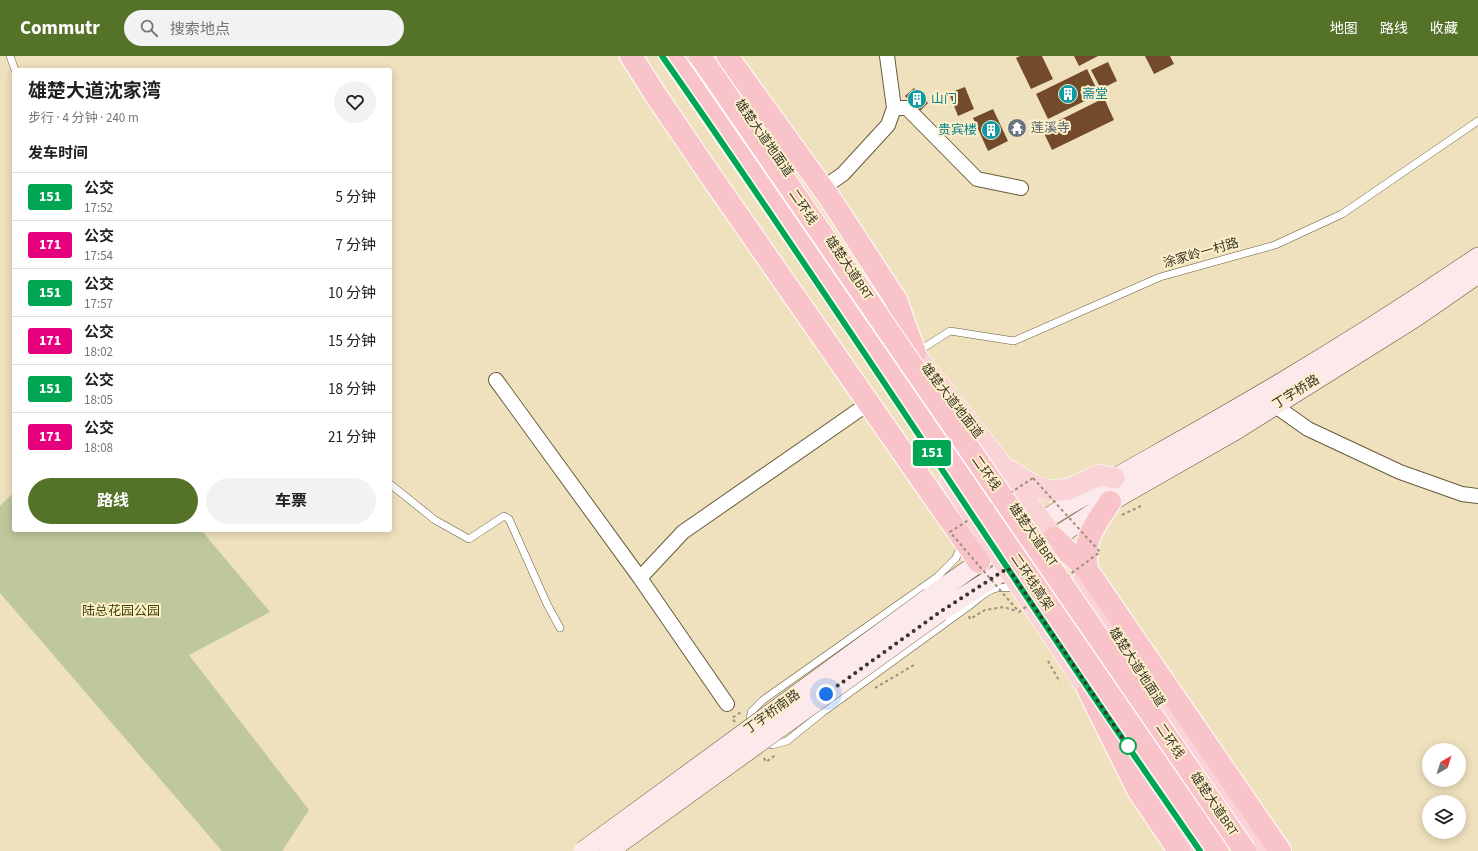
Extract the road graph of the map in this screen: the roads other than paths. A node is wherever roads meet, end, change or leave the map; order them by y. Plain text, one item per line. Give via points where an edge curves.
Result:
1 (10, 56) edge
2 (631, 56) edge
3 (662, 56) edge
4 (671, 56) edge
5 (700, 56) edge
6 (706, 56) edge
7 (727, 56) edge
8 (887, 56) edge
9 (14, 68) edge
10 (904, 107) junction
11 (1478, 120) edge
12 (823, 188) junction
13 (1021, 188) dead end
14 (1478, 257) edge
15 (1478, 274) edge
16 (915, 353) junction
17 (496, 380) dead end
18 (869, 403) junction
19 (1274, 405) junction
20 (1001, 464) junction
21 (1114, 478) junction
22 (392, 486) edge
23 (1478, 496) edge
24 (1113, 510) junction
25 (1048, 530) junction
26 (954, 536) junction
27 (979, 562) junction
28 (1094, 564) junction
29 (1008, 568) junction
30 (937, 577) junction
31 (640, 578) junction
32 (976, 588) junction
33 (1022, 591) junction
34 (935, 604) junction
35 (969, 606) junction
36 (560, 628) dead end
37 (1089, 691) junction
38 (728, 704) dead end
39 (582, 851) edge
40 (609, 851) edge
41 (1179, 851) edge
42 (1200, 851) edge
43 (1217, 851) edge
44 (1245, 851) edge
45 (1258, 851) edge
46 (1280, 851) edge

1 - 9 lane
2 - 18 highway via 708,172
3 - 27 main road via 714,130
4 - 43 highway, 二环线高架, bridge
5 - 44 highway, 二环线, bridge
6 - 16 main road, 雄楚大道地面道
7 - 12 highway
8 - 10 street
10 - 12 street via 843,174
10 - 13 street via 977,179
11 - 16 lane, 涂家岭一村路 via 1342,214 1275,245 1160,277 1014,341 950,331
12 - 16 highway via 896,300
14 - 21 main road, 丁字桥路 via 1406,305 1245,403
15 - 19 main road, 丁字桥路 via 1416,317
16 - 20 main road, 雄楚大道地面道
17 - 31 street
18 - 26 highway
18 - 31 street via 684,532
19 - 23 street via 1308,429 1400,472 1462,494
19 - 24 main road, 丁字桥路
20 - 21 main road via 1033,485 1050,491 1068,489 1099,475
20 - 25 main road, 雄楚大道地面道
21 - 25 main road, 丁字桥路
22 - 36 lane via 435,520 469,539 504,516 509,519
24 - 25 main road, 丁字桥路
24 - 28 highway via 1093,528 1088,539 1085,552
25 - 27 main road, 丁字桥南路
25 - 28 highway
25 - 29 main road, 丁字桥南路 via 1031,553
25 - 45 main road, 雄楚大道地面道 via 1198,763
26 - 27 highway
26 - 30 lane via 956,558
27 - 29 main road
27 - 30 lane
27 - 34 main road, 丁字桥南路
28 - 46 highway via 1235,786
29 - 32 main road, 丁字桥南路
29 - 33 main road
30 - 35 lane via 763,700 751,712 750,724 759,738 772,745 787,741
31 - 38 street
32 - 34 main road, 丁字桥南路
32 - 35 lane
33 - 35 lane via 1005,587 991,589
33 - 37 main road
34 - 39 main road, 丁字桥南路, bridge
34 - 40 main road, 丁字桥南路, bridge
37 - 41 highway via 1131,777
37 - 42 main road

